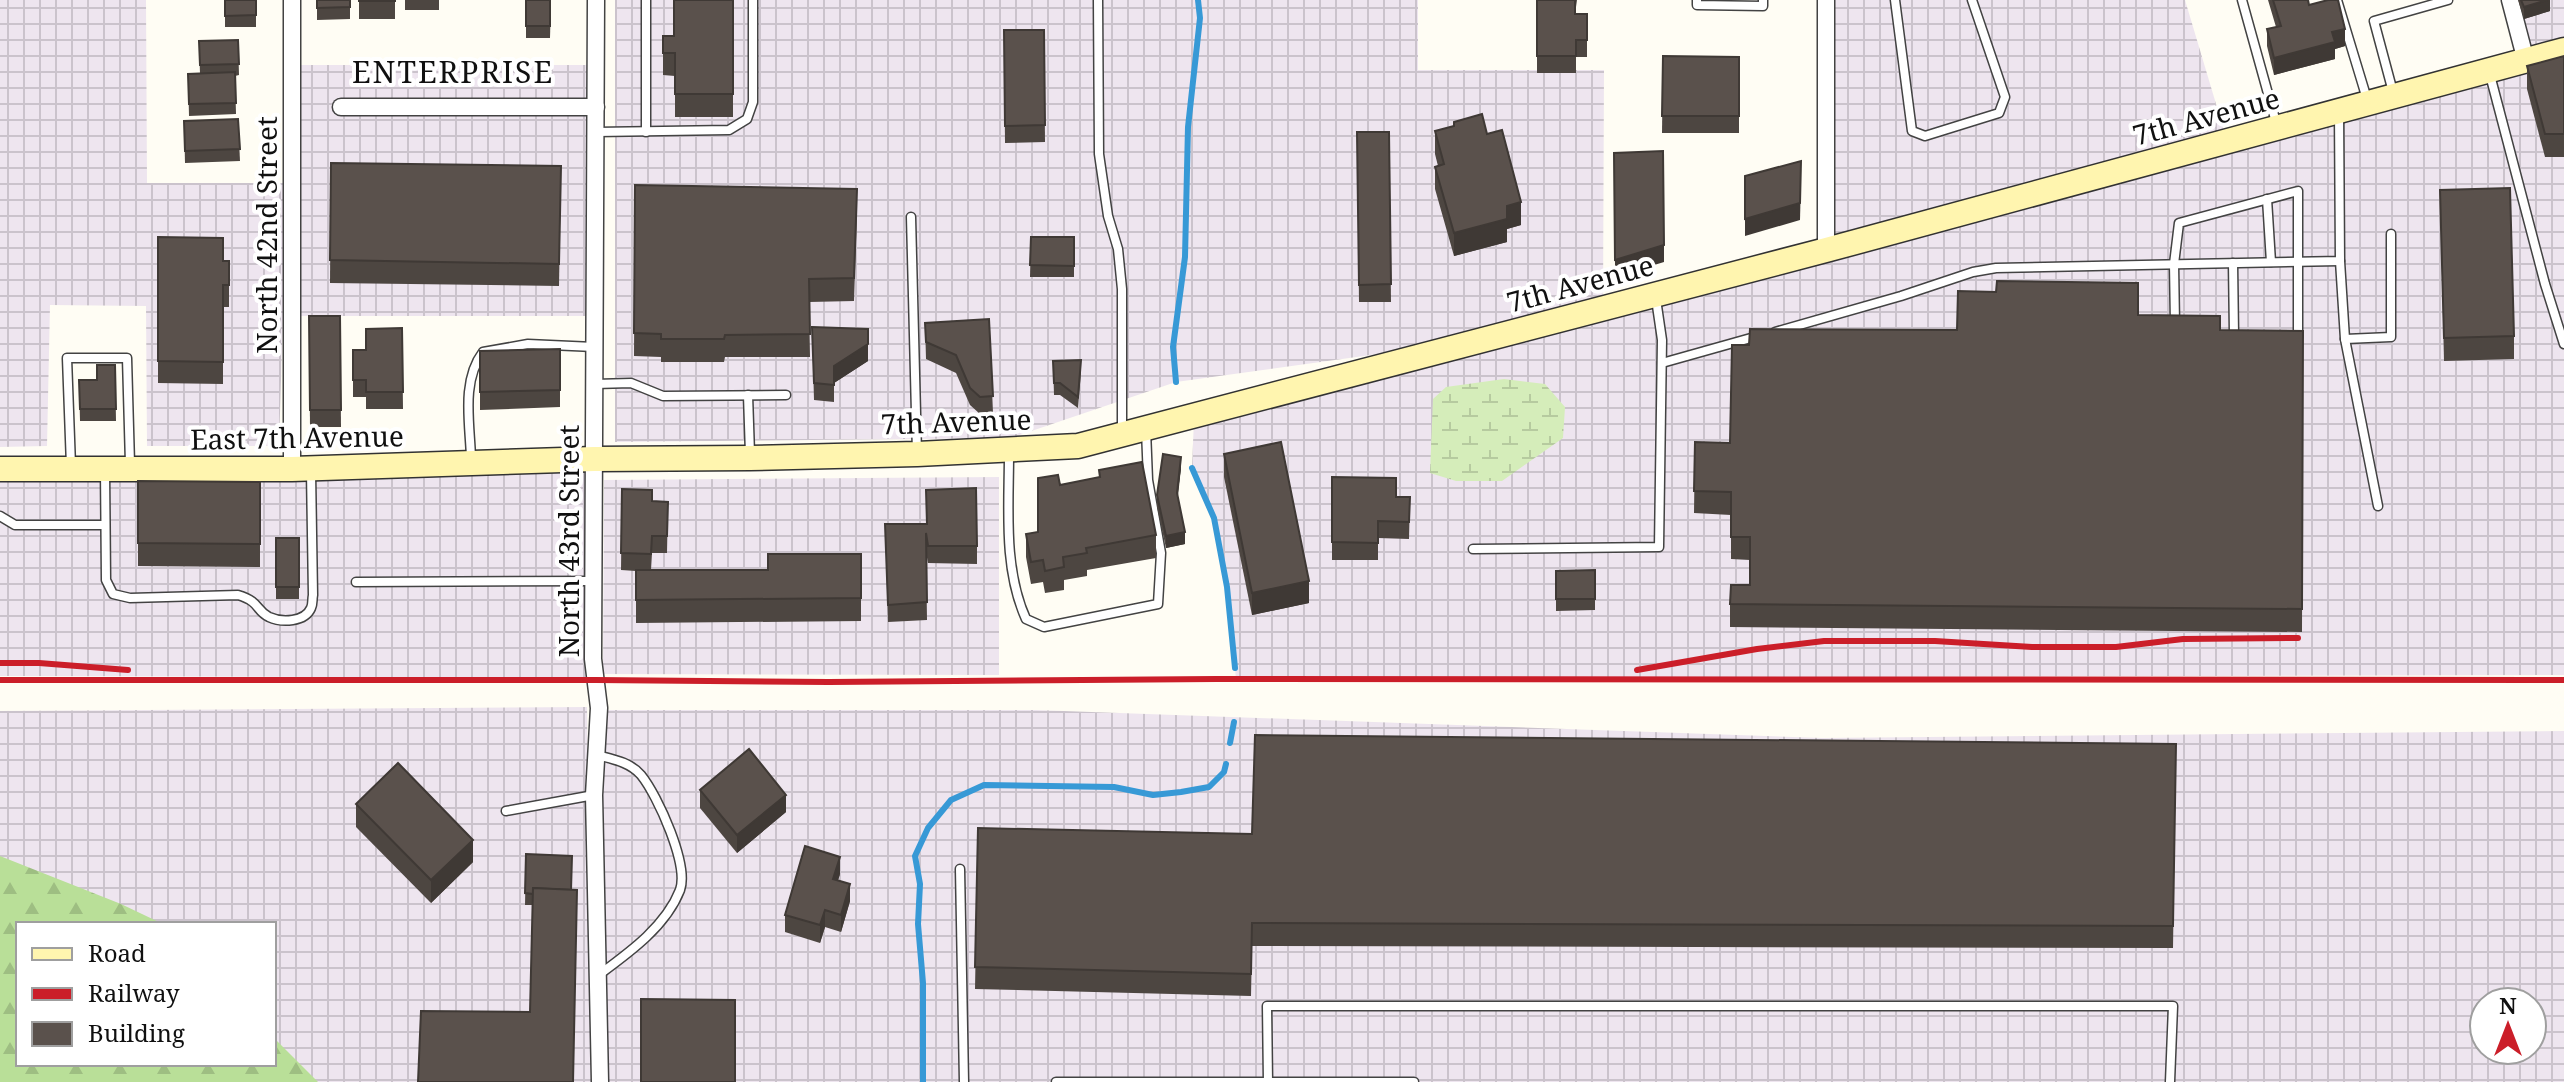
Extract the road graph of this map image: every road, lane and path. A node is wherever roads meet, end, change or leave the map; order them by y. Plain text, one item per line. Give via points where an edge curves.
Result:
1 (292, 0) edge
2 (596, 0) edge
3 (646, 0) edge
4 (753, 0) edge
5 (1098, 0) edge
6 (1697, 0) edge
7 (1763, 0) edge
8 (1826, 0) edge
9 (1895, 0) edge
10 (1972, 0) edge
11 (2242, 0) edge
12 (2337, 0) edge
13 (2448, 0) edge
14 (2510, 0) edge
15 (2564, 50) edge
16 (2526, 61) junction
17 (2489, 71) junction
18 (2394, 97) junction
19 (2369, 103) junction
20 (341, 107) dead end
21 (596, 107) junction
22 (2339, 112) junction
23 (2277, 128) junction
24 (596, 132) junction
25 (646, 132) junction
26 (2267, 199) junction
27 (911, 217) dead end
28 (2391, 234) dead end
29 (1826, 250) junction
30 (2298, 261) junction
31 (2340, 261) junction
32 (2271, 262) junction
33 (2233, 263) junction
34 (2174, 264) junction
35 (1656, 294) junction
36 (2175, 330) edge
37 (2234, 335) edge
38 (2298, 337) edge
39 (2345, 339) junction
40 (2564, 344) edge
41 (594, 347) junction
42 (1662, 363) junction
43 (594, 384) junction
44 (748, 395) junction
45 (786, 395) dead end
46 (1146, 428) junction
47 (1122, 435) junction
48 (1009, 449) junction
49 (917, 454) junction
50 (750, 458) junction
51 (594, 459) junction
52 (471, 463) junction
53 (0, 469) edge
54 (71, 469) junction
55 (105, 469) junction
56 (130, 469) junction
57 (301, 469) junction
58 (2378, 506) dead end
59 (0, 516) edge
60 (105, 525) junction
61 (1473, 549) dead end
62 (594, 581) junction
63 (356, 582) dead end
64 (597, 755) junction
65 (594, 795) junction
66 (506, 811) dead end
67 (960, 869) dead end
68 (598, 975) junction
69 (600, 1082) edge
70 (964, 1082) edge
71 (1056, 1082) edge
72 (1268, 1082) edge
73 (1414, 1082) edge
74 (2170, 1082) edge

1 - 57 street, North 42nd Street
2 - 21 street, North 43rd Street
3 - 25 lane
4 - 25 lane via 753,102 747,119 729,130
5 - 47 lane via 1099,154 1122,289
6 - 7 lane via 1697,5 1763,6
8 - 29 street
9 - 10 lane via 1912,131 1925,136 1999,113 2005,97
11 - 23 lane
12 - 19 lane
13 - 18 lane via 2374,21
14 - 16 street
15 - 16 street, 7th Avenue
16 - 17 street, 7th Avenue
17 - 18 street, 7th Avenue
17 - 40 lane
18 - 19 street, 7th Avenue
19 - 22 street, 7th Avenue
20 - 21 street
21 - 24 street, North 43rd Street
22 - 23 street, 7th Avenue
22 - 31 lane
23 - 29 street, 7th Avenue
24 - 25 lane
24 - 41 street, North 43rd Street
26 - 30 lane via 2298,191
26 - 32 lane
26 - 34 lane via 2179,223
27 - 49 lane
28 - 39 lane via 2391,337
29 - 35 street, 7th Avenue
30 - 31 lane
30 - 32 lane
30 - 38 lane
31 - 39 lane
32 - 33 lane
33 - 34 lane
33 - 37 lane
34 - 36 lane
34 - 42 lane via 1973,272
35 - 42 lane
35 - 46 street, 7th Avenue
39 - 58 lane
41 - 43 street, North 43rd Street
41 - 52 lane via 528,344 483,352 472,365 469,388
42 - 61 lane via 1659,547
43 - 44 lane via 631,383 663,396
43 - 51 street, North 43rd Street
44 - 45 lane
44 - 50 lane
46 - 47 street, 7th Avenue
46 - 48 lane via 1148,480 1161,553 1158,604 1044,627 1026,619 1019,602 1009,542
47 - 48 street, 7th Avenue via 1078,446
48 - 49 street, 7th Avenue
49 - 50 street, 7th Avenue
50 - 51 street, 7th Avenue
51 - 52 street, East 7th Avenue
51 - 62 street, North 43rd Street
52 - 57 street, East 7th Avenue
53 - 54 street, East 7th Avenue
54 - 55 street, East 7th Avenue
54 - 56 lane via 67,358 127,358
55 - 56 street, East 7th Avenue
55 - 60 lane
56 - 57 street, East 7th Avenue
57 - 60 lane via 313,595 311,609 301,619 266,616 254,600 238,595 113,594 106,580
59 - 60 lane via 15,525
62 - 63 lane
62 - 64 street, North 43rd Street
64 - 65 street, North 43rd Street
64 - 68 lane via 627,764 641,775 669,827 680,858 681,887 668,914
65 - 66 lane
65 - 68 street, North 43rd Street
67 - 70 lane
68 - 69 street, North 43rd Street
71 - 72 lane
72 - 73 lane
72 - 74 lane via 1267,1006 2173,1006

